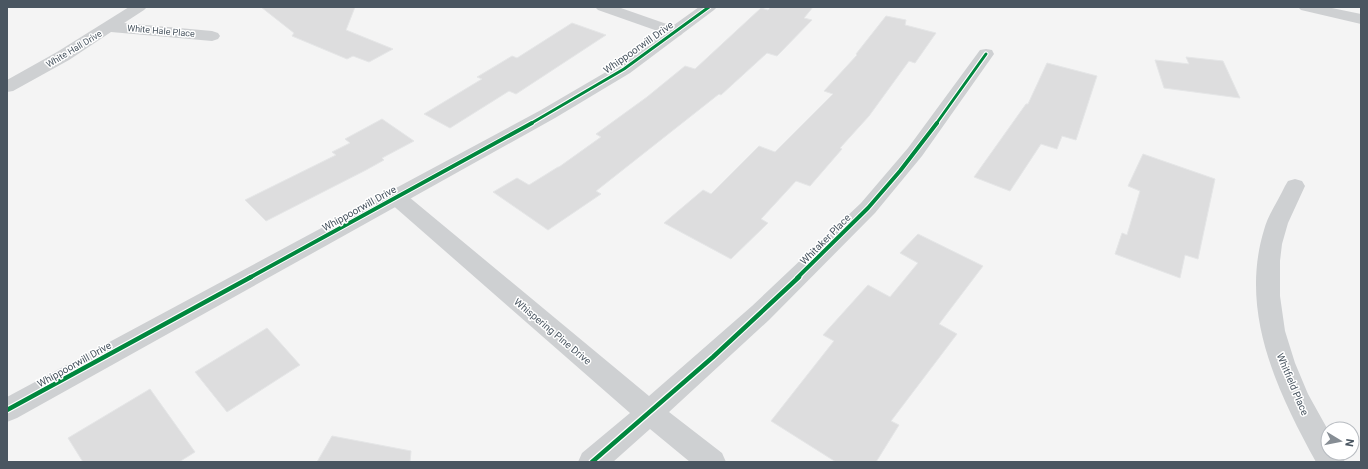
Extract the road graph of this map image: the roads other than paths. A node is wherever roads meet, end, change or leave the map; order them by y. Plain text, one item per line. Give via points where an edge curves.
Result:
1 (139, 7) edge
2 (603, 7) edge
3 (709, 7) edge
4 (1306, 7) edge
5 (1361, 19) edge
6 (110, 27) junction
7 (675, 32) junction
8 (212, 36) dead end
9 (986, 54) dead end
10 (7, 88) edge
11 (1295, 186) dead end
12 (396, 197) junction
13 (7, 410) edge
14 (650, 413) junction
15 (592, 462) edge
16 (712, 462) edge
17 (1330, 462) edge

1 - 6 street, White Hall Drive
2 - 7 street
3 - 7 street, Whippoorwill Drive
4 - 5 street
6 - 8 street, White Hale Place
6 - 10 street, White Hall Drive
7 - 12 street, Whippoorwill Drive via 624,69 555,111
9 - 14 street, Whitaker Place via 908,160 868,207 747,326
11 - 17 street, Whitfield Place via 1275,227 1271,247 1268,266 1270,312 1282,363
12 - 13 street, Whippoorwill Drive
12 - 14 street, Whispering Pine Drive
14 - 15 street, Whitaker Place
14 - 16 street, Whispering Pine Drive

